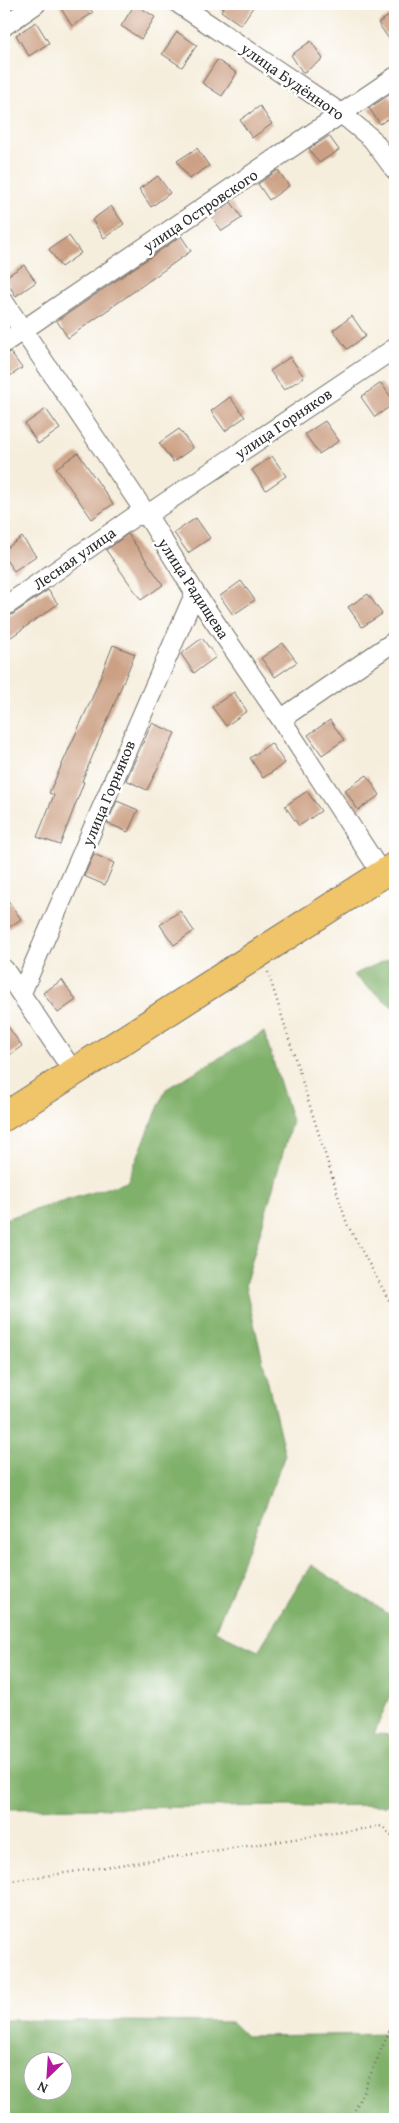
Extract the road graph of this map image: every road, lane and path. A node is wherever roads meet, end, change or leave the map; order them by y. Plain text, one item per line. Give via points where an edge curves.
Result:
1 (36, 4) edge
2 (179, 4) edge
3 (4, 26) edge
4 (395, 77) edge
5 (342, 114) junction
6 (395, 170) edge
7 (4, 302) edge
8 (24, 330) junction
9 (4, 343) edge
10 (395, 348) edge
11 (146, 515) junction
12 (195, 593) junction
13 (4, 606) edge
14 (395, 641) edge
15 (281, 719) junction
16 (389, 870) edge
17 (262, 951) junction
18 (4, 969) edge
19 (21, 994) junction
20 (73, 1072) junction
21 (4, 1117) edge
22 (395, 1311) edge
23 (395, 1840) edge
24 (4, 1882) edge
25 (395, 2018) edge
26 (351, 2119) edge

1 - 3 street
2 - 5 street, улица Будённого
4 - 5 street, улица Островского
5 - 6 street, улица Будённого via 372,140
5 - 8 street, улица Островского
7 - 8 street, улица Радищева
8 - 9 street, улица Островского
8 - 11 street, улица Радищева
10 - 11 street, улица Горняков
11 - 12 street, улица Радищева
11 - 13 street, Лесная улица via 136,516
12 - 15 street, улица Радищева
12 - 19 street, улица Горняков
14 - 15 street
15 - 16 street, улица Радищева
16 - 17 highway
17 - 20 highway
17 - 22 path via 348,1224
18 - 19 street
19 - 20 street
20 - 21 highway
23 - 24 path via 382,1826
25 - 26 path

